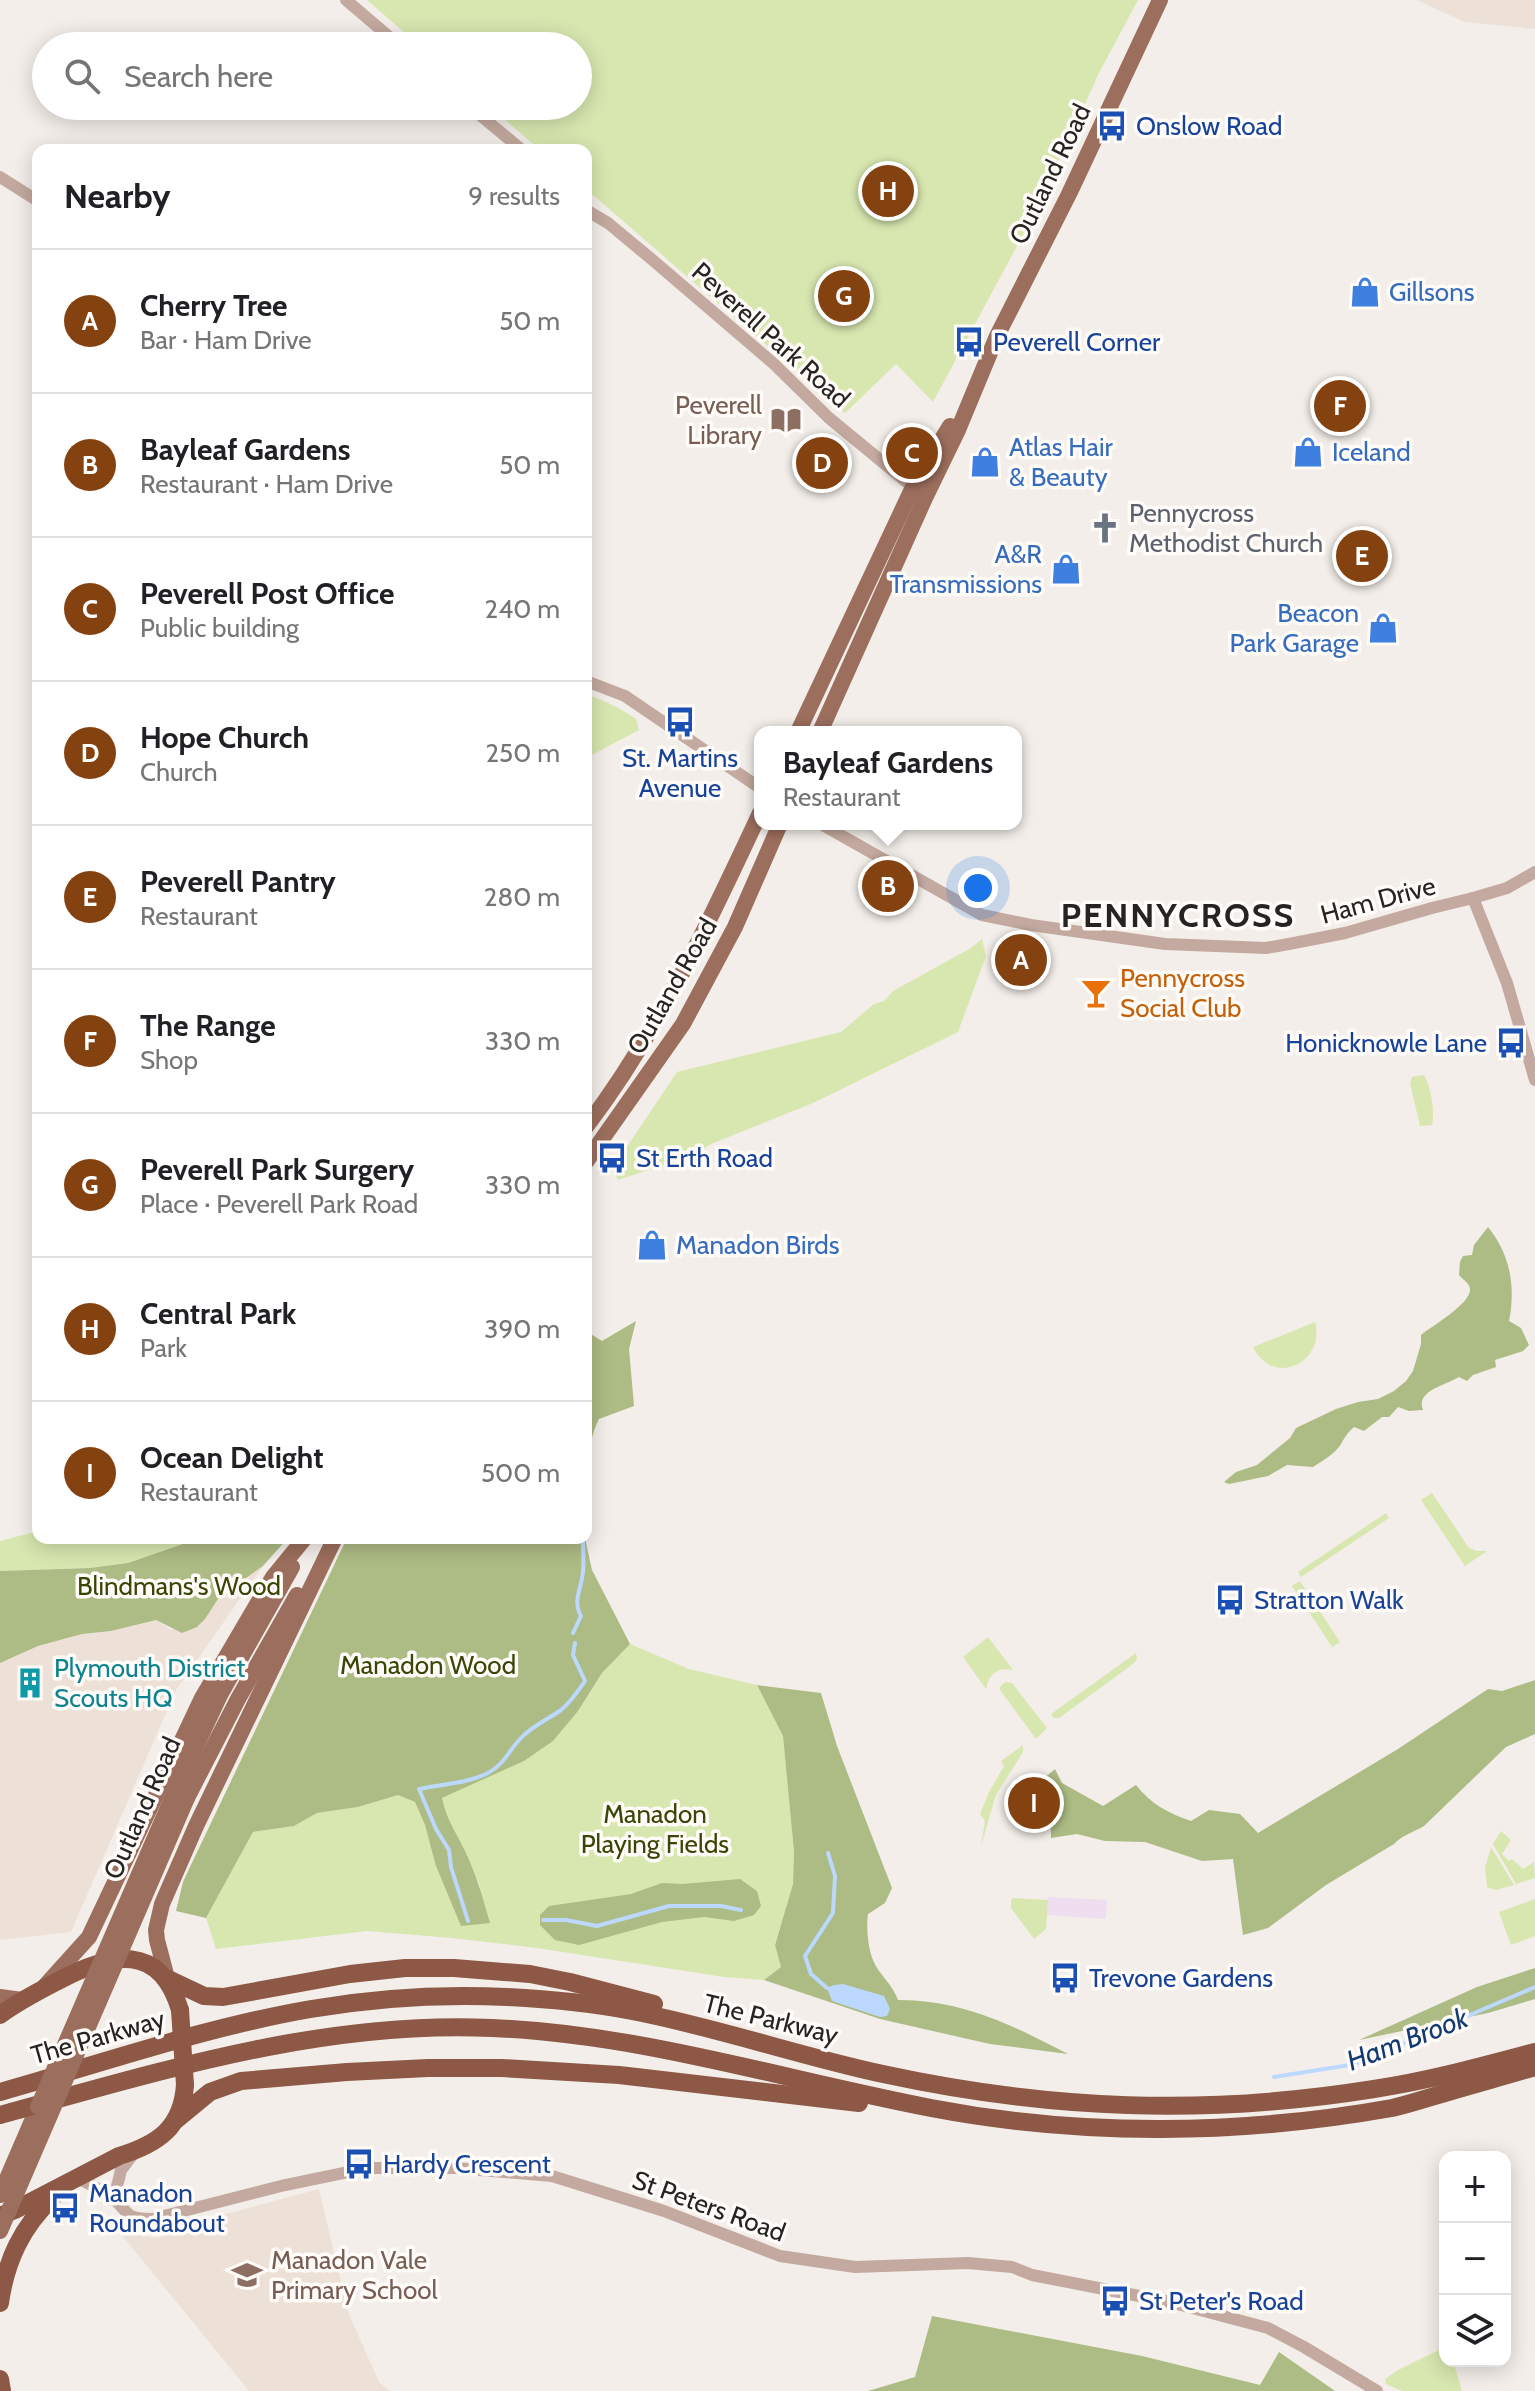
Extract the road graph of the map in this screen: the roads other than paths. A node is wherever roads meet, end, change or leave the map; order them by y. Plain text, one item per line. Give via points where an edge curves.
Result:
1 (346, 0) edge
2 (1160, 0) edge
3 (384, 32) edge
4 (486, 120) edge
5 (515, 144) edge
6 (0, 177) edge
7 (32, 197) edge
8 (592, 214) edge
9 (919, 492) junction
10 (592, 683) edge
11 (801, 726) edge
12 (822, 726) edge
13 (754, 784) edge
14 (754, 826) edge
15 (777, 830) edge
16 (832, 830) edge
17 (1535, 872) edge
18 (1473, 898) junction
19 (1535, 1080) edge
20 (592, 1119) edge
21 (592, 1153) edge
22 (302, 1544) edge
23 (304, 1544) edge
24 (330, 1544) edge
25 (331, 1544) edge
26 (181, 1793) junction
27 (167, 1978) junction
28 (42, 1989) junction
29 (0, 1997) edge
30 (22, 2000) junction
31 (0, 2015) edge
32 (754, 2040) junction
33 (1535, 2052) edge
34 (1535, 2067) edge
35 (0, 2092) edge
36 (0, 2115) edge
37 (1007, 2118) junction
38 (176, 2120) junction
39 (137, 2151) junction
40 (71, 2181) junction
41 (0, 2195) edge
42 (114, 2199) junction
43 (0, 2216) edge
44 (0, 2231) edge
45 (0, 2303) edge
46 (0, 2379) edge
47 (2, 2391) edge
48 (1377, 2391) edge

1 - 3 street
2 - 9 main road, Outland Road via 958,430
4 - 5 street
6 - 7 street
8 - 9 street, Peverell Park Road via 661,267
9 - 11 main road, Outland Road
9 - 12 main road, Outland Road
10 - 13 street via 625,696
14 - 20 main road, Outland Road via 661,1014
15 - 21 main road, Outland Road via 735,927 683,1024
16 - 18 street, Ham Drive via 982,915 1165,944 1266,948
17 - 18 street, Ham Drive
18 - 19 street via 1507,983
22 - 28 main road via 273,1577 202,1698 89,1937
23 - 26 main road, Outland Road via 220,1695
24 - 26 main road, Outland Road
25 - 27 main road via 162,1904 156,1930
26 - 41 main road, Outland Road, bridge
26 - 44 main road, Outland Road, bridge
27 - 28 highway via 138,1959 113,1958
27 - 32 highway via 204,1996 223,1997 405,1968 489,1969 570,1982 721,2021
27 - 38 highway, bridge via 180,2010 185,2085
28 - 30 highway
29 - 30 main road
30 - 31 highway
32 - 33 highway, The Parkway via 883,2074 1024,2098 1131,2107 1254,2104 1364,2091
32 - 35 highway, The Parkway via 564,2001 373,2001 239,2024
34 - 37 highway, The Parkway via 1396,2107 1260,2124 1132,2128
36 - 37 highway, The Parkway via 271,2045 367,2031 489,2027 609,2040 935,2108
37 - 38 highway via 619,2075 428,2068 241,2081 210,2092
38 - 39 highway
39 - 40 highway
39 - 42 street via 121,2170
40 - 42 street, St Peters Road
40 - 43 highway
40 - 45 highway via 31,2220 16,2245
42 - 48 street, St Peters Road via 128,2215 152,2219 367,2168 552,2176 664,2211 780,2256 855,2267 1012,2267 1238,2318 1268,2328
46 - 47 highway

